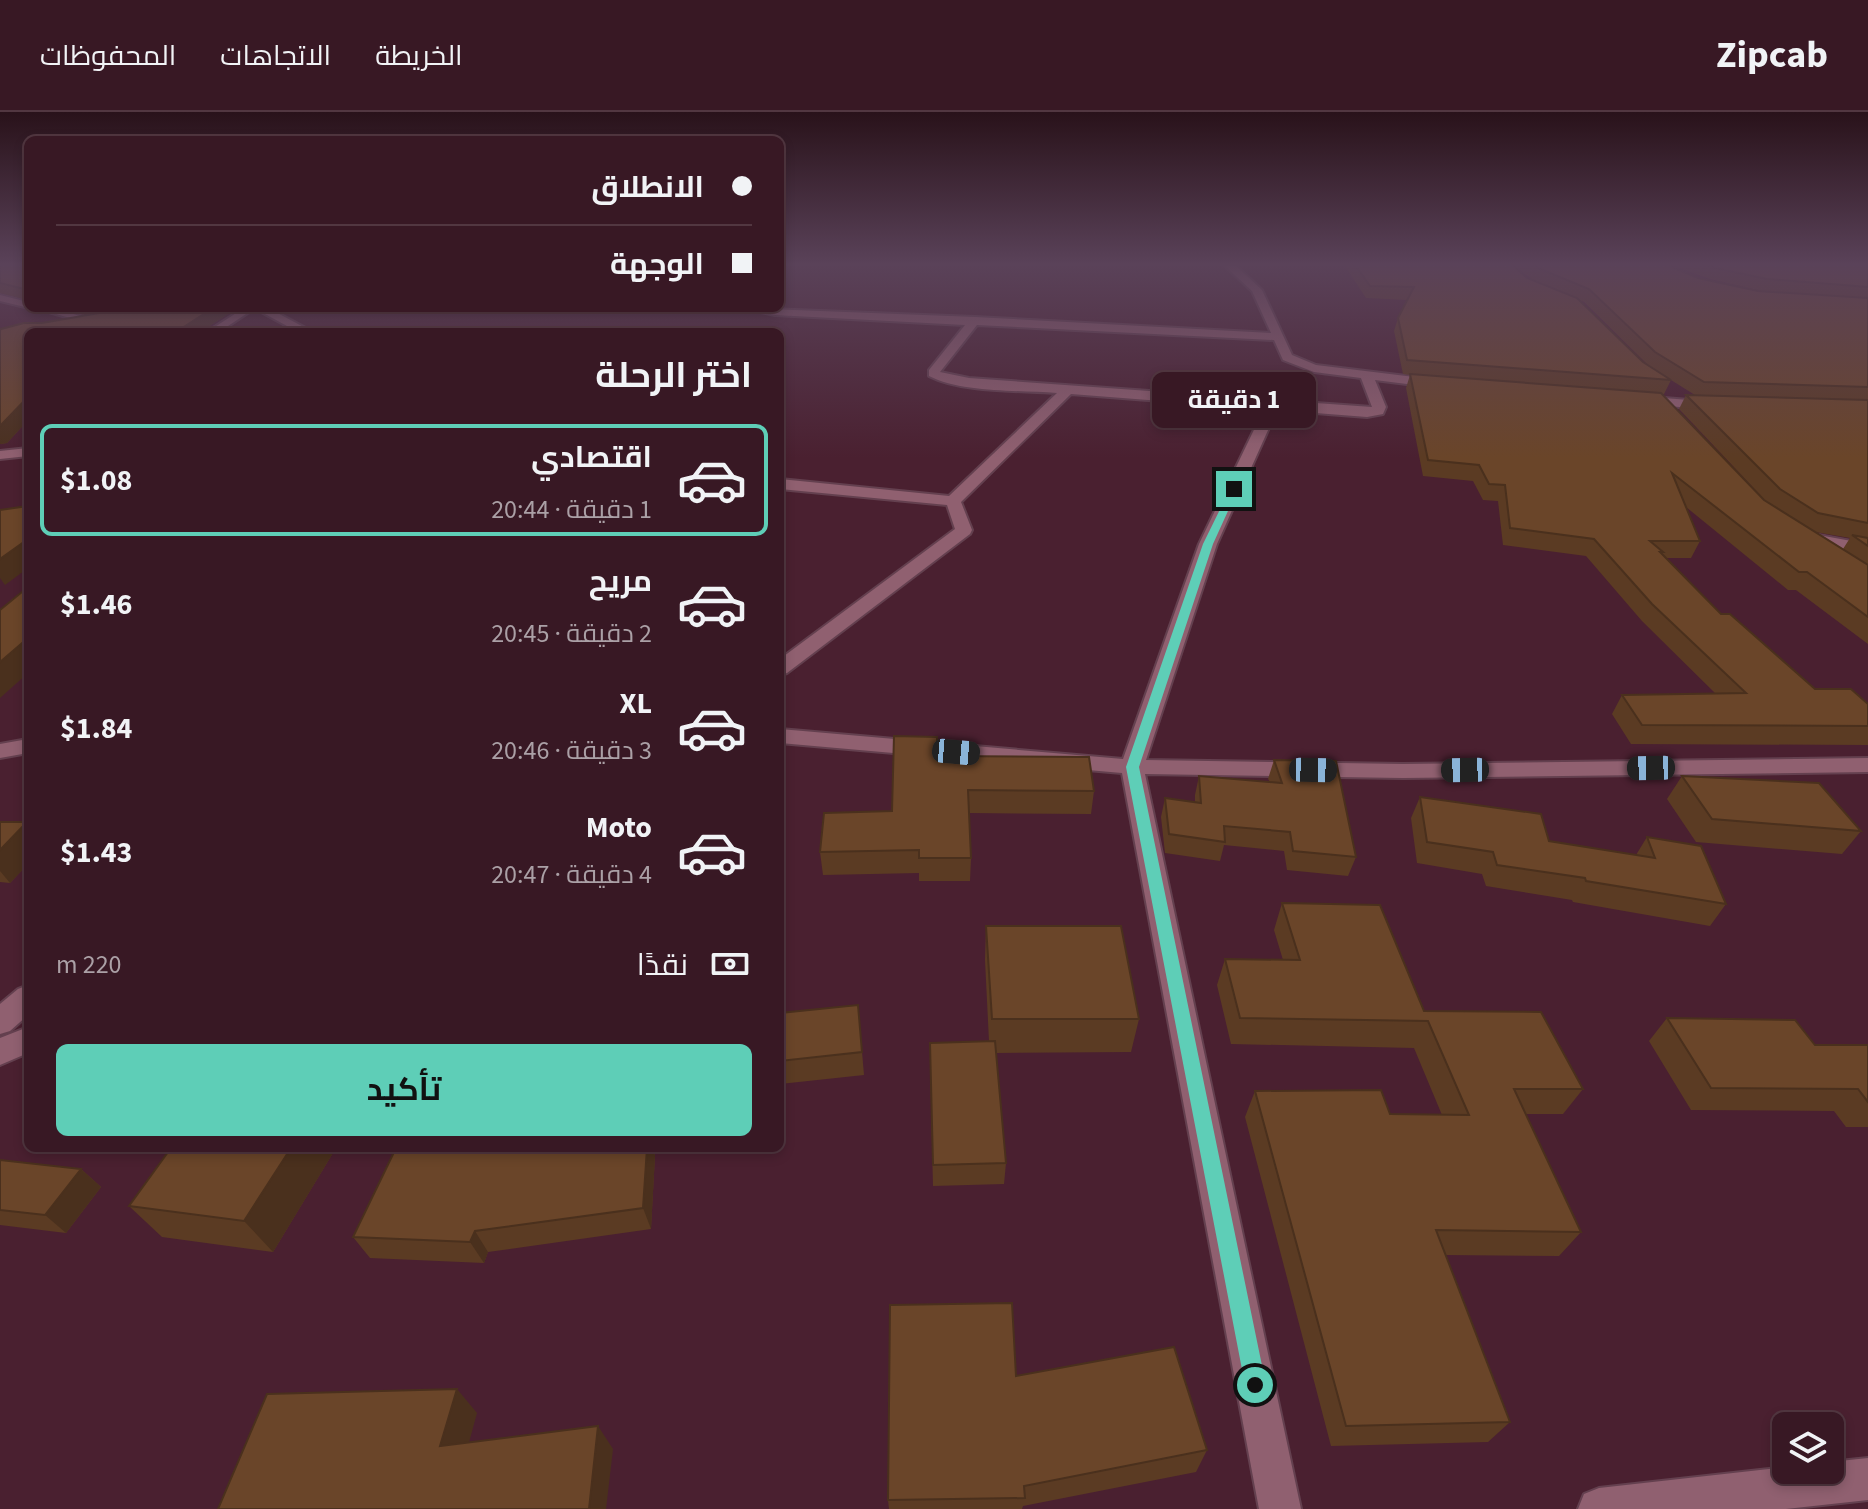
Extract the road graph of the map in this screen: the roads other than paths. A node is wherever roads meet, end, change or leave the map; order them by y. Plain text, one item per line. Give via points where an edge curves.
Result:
1 (969, 328) edge
2 (1121, 328) edge
3 (1273, 328) edge
4 (1277, 337) junction
5 (1367, 376) junction
6 (1447, 384) edge
7 (1070, 388) junction
8 (1665, 395) junction
9 (1630, 400) edge
10 (1272, 406) junction
11 (1723, 407) edge
12 (1681, 424) edge
13 (24, 452) edge
14 (0, 455) edge
15 (784, 484) edge
16 (953, 501) junction
17 (1868, 550) edge
18 (1828, 555) edge
19 (784, 666) edge
20 (784, 736) edge
21 (24, 747) edge
22 (0, 751) edge
23 (1868, 765) edge
24 (1132, 767) junction
25 (24, 1001) edge
26 (0, 1022) edge
27 (24, 1041) edge
28 (0, 1052) edge
29 (1868, 1479) edge
30 (1280, 1509) edge
31 (1599, 1509) edge

1 - 7 street via 933,373 969,382
2 - 4 street
3 - 4 street
4 - 5 street via 1287,357 1298,363
5 - 6 street
5 - 10 street via 1378,411
7 - 10 street
7 - 16 street
8 - 9 street
8 - 11 street
8 - 12 street
10 - 24 street via 1208,544
13 - 14 lane
15 - 16 street
16 - 19 street via 964,530
17 - 18 street via 1795,533
20 - 24 street
21 - 22 street
23 - 24 street via 1403,771
24 - 30 street
25 - 26 street
27 - 28 street
29 - 31 street

